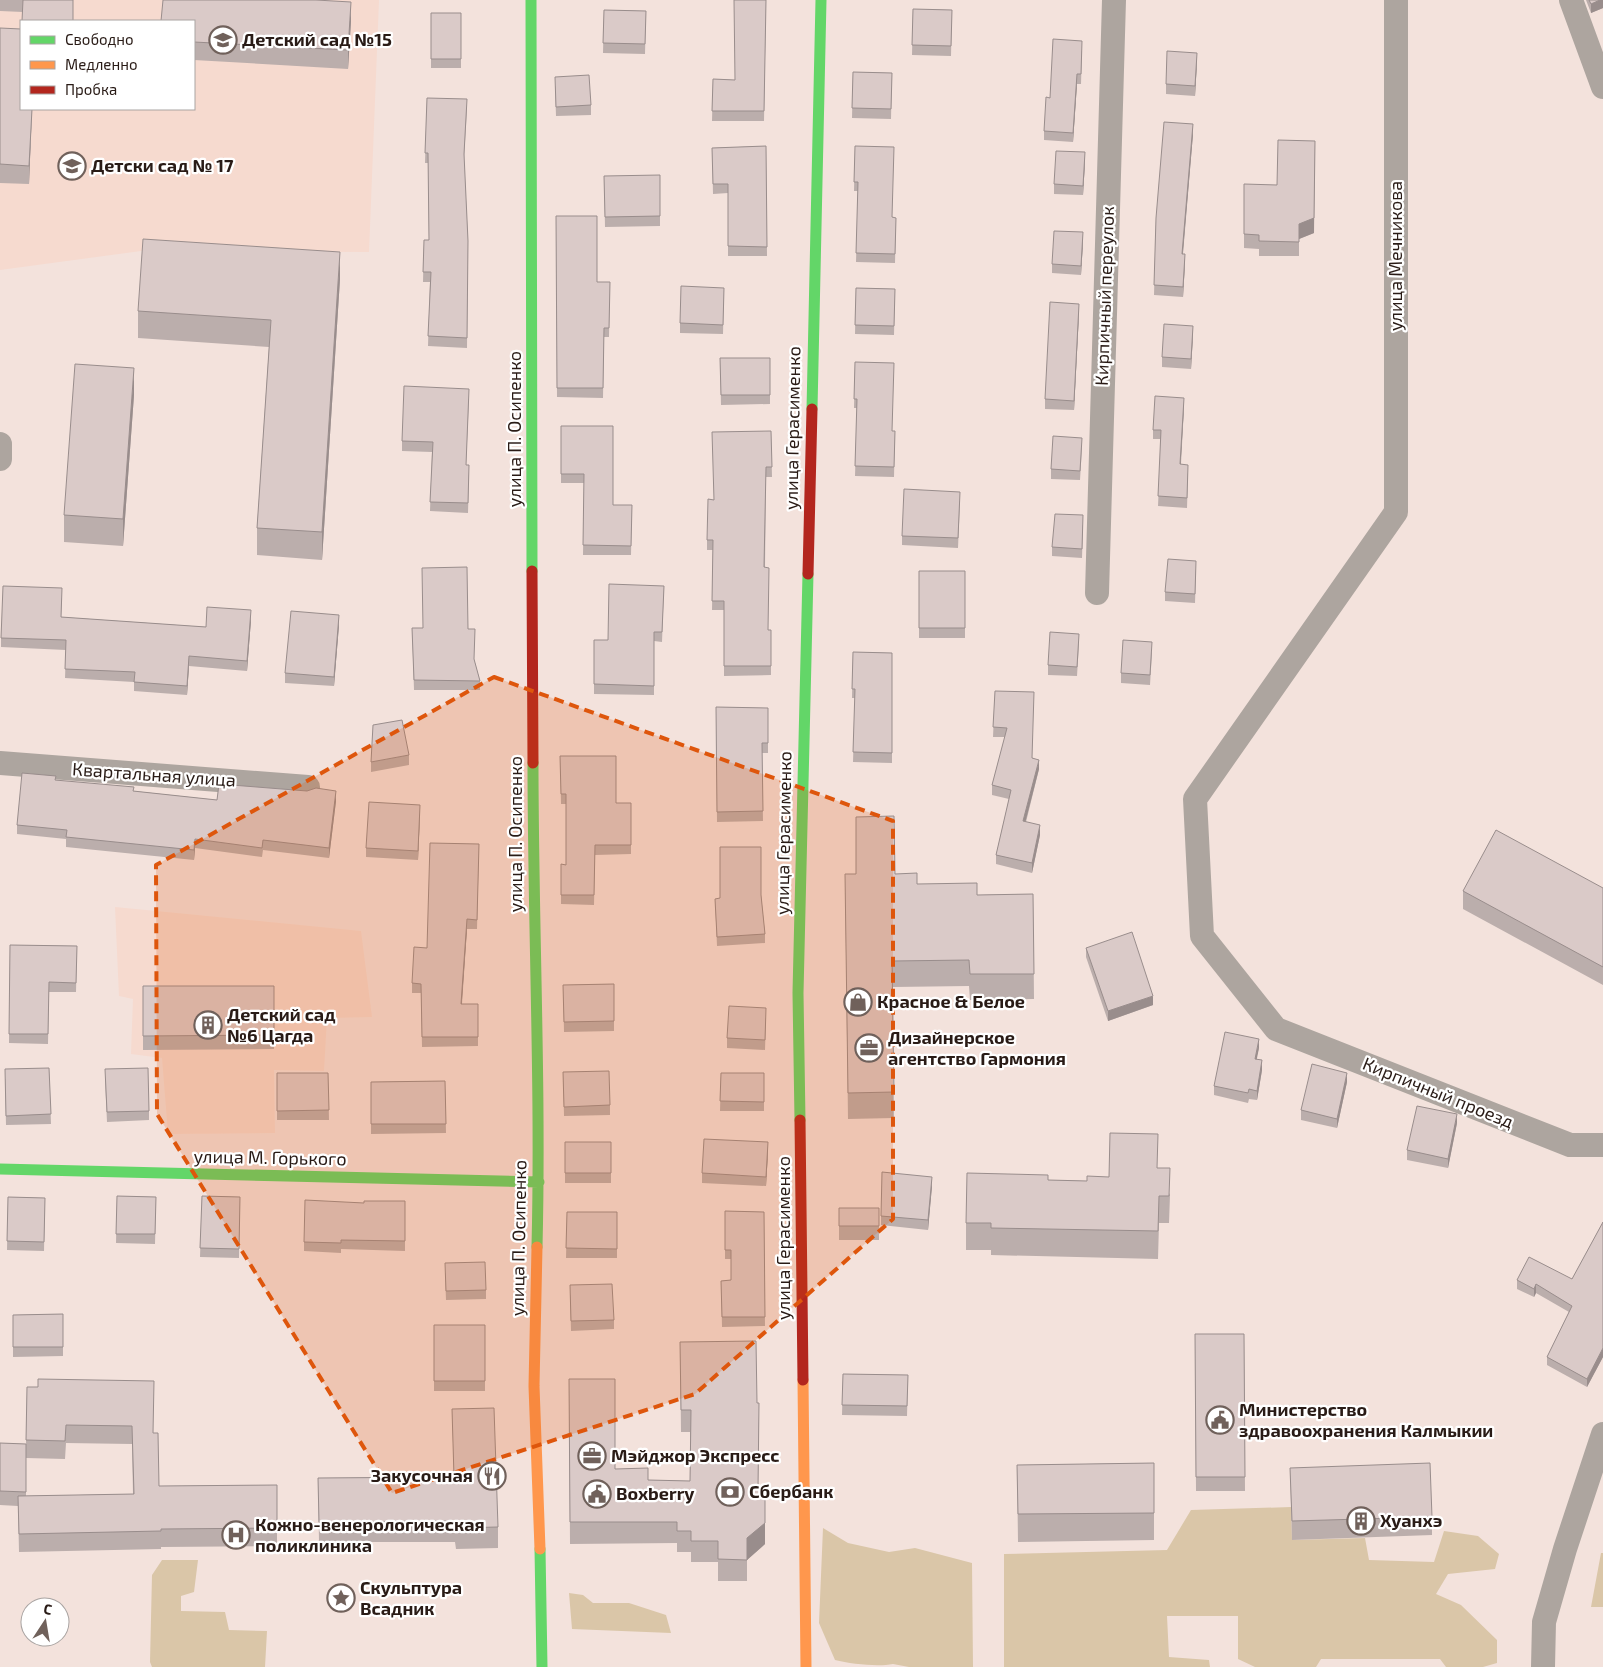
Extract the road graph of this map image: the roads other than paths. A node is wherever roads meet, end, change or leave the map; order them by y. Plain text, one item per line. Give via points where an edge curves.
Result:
1 (531, 0) edge
2 (821, 0) edge
3 (1114, 0) edge
4 (1396, 0) edge
5 (1571, 0) edge
6 (1603, 87) edge
7 (0, 444) edge
8 (0, 459) edge
9 (1097, 593) dead end
10 (0, 763) edge
11 (308, 787) dead end
12 (1276, 1029) joint
13 (1603, 1145) edge
14 (0, 1170) edge
15 (539, 1182) junction
16 (1603, 1434) edge
17 (542, 1667) edge
18 (806, 1667) edge
19 (1543, 1667) edge

1 - 15 main road, улица П. Осипенко via 533,906
2 - 18 main road, улица Герасименко via 798,993
3 - 9 street, Кирпичный переулок
4 - 12 street, улица Мечникова via 1396,512 1194,798 1202,936
5 - 6 street
7 - 8 street
10 - 11 street, Квартальная улица
12 - 13 street, Кирпичный проезд via 1570,1145
14 - 15 main road, улица М. Горького
15 - 17 main road, улица П. Осипенко via 534,1386
16 - 19 street via 1544,1622

